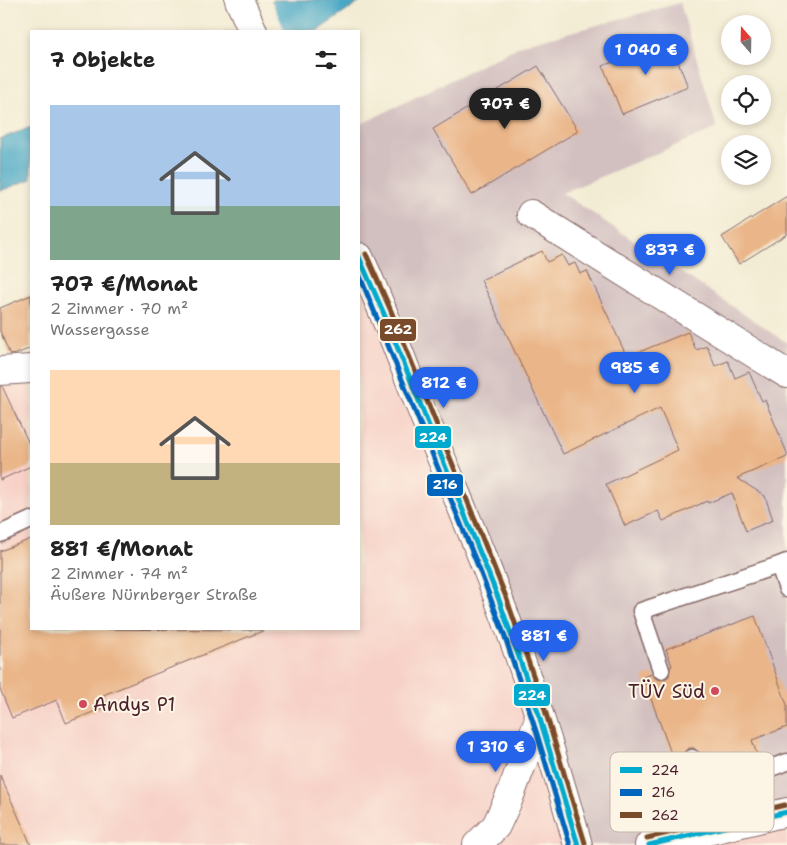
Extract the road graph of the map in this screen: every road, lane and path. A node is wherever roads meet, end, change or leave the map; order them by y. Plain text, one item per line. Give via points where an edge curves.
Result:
1 (239, 0) edge
2 (253, 30) edge
3 (531, 214) dead end
4 (360, 259) edge
5 (30, 369) edge
6 (0, 371) edge
7 (787, 374) edge
8 (30, 520) edge
9 (0, 534) edge
10 (783, 563) edge
11 (787, 589) edge
12 (661, 670) dead end
13 (540, 717) junction
14 (787, 762) edge
15 (774, 767) edge
16 (787, 812) edge
17 (774, 815) edge
18 (709, 832) edge
19 (477, 845) edge
20 (578, 845) edge
21 (649, 845) edge

1 - 2 main road
3 - 7 main road
4 - 13 main road via 458,496
5 - 6 main road
8 - 9 lane
10 - 11 lane
10 - 12 lane via 640,611
13 - 19 main road via 496,826
13 - 20 main road
14 - 15 lane
16 - 17 main road
18 - 21 main road

